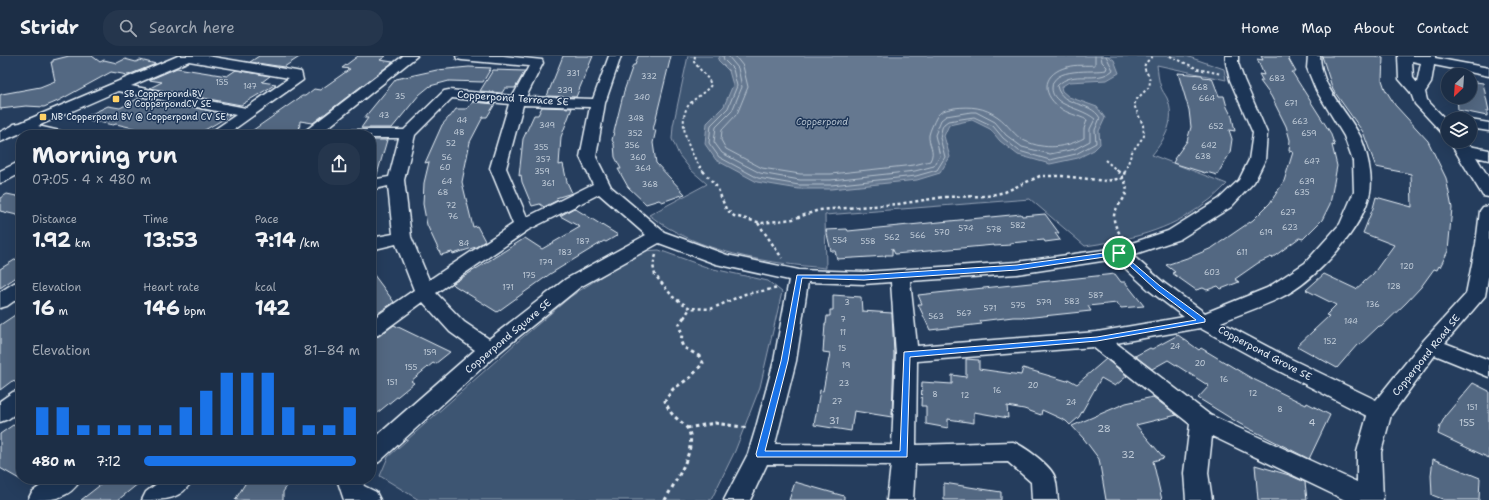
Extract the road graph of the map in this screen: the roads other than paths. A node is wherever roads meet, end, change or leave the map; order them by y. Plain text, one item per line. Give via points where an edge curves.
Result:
1 (187, 56) edge
2 (411, 56) edge
3 (462, 56) edge
4 (615, 56) edge
5 (1232, 56) edge
6 (1314, 56) edge
7 (1405, 56) edge
8 (1433, 58) edge
9 (1489, 64) edge
10 (1489, 72) edge
11 (117, 88) junction
12 (1418, 92) junction
13 (516, 101) junction
14 (598, 104) junction
15 (248, 113) junction
16 (1441, 117) edge
17 (1477, 125) edge
18 (20, 127) junction
19 (1489, 127) edge
20 (0, 130) edge
21 (35, 130) edge
22 (223, 130) edge
23 (315, 130) edge
24 (376, 134) edge
25 (408, 134) junction
26 (1461, 148) edge
27 (1466, 148) edge
28 (1489, 155) edge
29 (16, 169) edge
30 (1, 177) edge
31 (16, 180) edge
32 (396, 180) junction
33 (376, 184) edge
34 (602, 186) junction
35 (1489, 192) edge
36 (1489, 211) edge
37 (522, 226) junction
38 (402, 237) junction
39 (376, 243) edge
40 (658, 243) junction
41 (1487, 244) edge
42 (1128, 250) junction
43 (792, 269) junction
44 (900, 275) junction
45 (16, 291) edge
46 (424, 292) junction
47 (1482, 299) edge
48 (0, 301) edge
49 (1203, 321) junction
50 (376, 326) edge
51 (1097, 339) junction
52 (1431, 345) junction
53 (489, 350) junction
54 (907, 354) junction
55 (1489, 369) edge
56 (16, 402) edge
57 (1380, 412) junction
58 (0, 413) edge
59 (1202, 421) junction
60 (376, 451) edge
61 (760, 454) junction
62 (904, 455) junction
63 (62, 484) edge
64 (175, 484) edge
65 (350, 484) edge
66 (41, 500) edge
67 (155, 500) edge
68 (367, 500) edge
69 (737, 500) edge
70 (900, 500) edge
71 (1045, 500) edge
72 (1199, 500) edge
73 (1370, 500) edge

1 - 11 street
1 - 15 street via 296,75 296,80
2 - 23 street
3 - 13 street via 537,63
4 - 14 street
5 - 42 street via 1235,76 1260,133 1257,160 1246,182 1225,202 1174,235
6 - 49 street via 1314,68 1323,90 1352,136 1361,161 1362,192 1348,226 1312,267 1274,293
7 - 8 street
7 - 12 street via 1406,79
8 - 9 street
8 - 10 street
8 - 12 street
11 - 15 street
11 - 18 street
12 - 16 street via 1420,101
13 - 14 street, Copperpond Terrace SE
13 - 25 street, Copperpond Terrace SE via 450,94
13 - 37 street via 498,168
14 - 34 street via 588,158
15 - 22 street
17 - 19 street
18 - 20 street
18 - 21 street
24 - 25 street
25 - 32 street, Copperpond Terrace SE
26 - 35 street
27 - 28 street
29 - 30 street
30 - 31 street
32 - 33 street
32 - 38 street, Copperpond Terrace SE
34 - 37 street
34 - 40 street
36 - 41 street, Copperpond Road SE
37 - 46 street
38 - 39 street
38 - 46 street, Copperpond Terrace SE
40 - 43 street via 723,260
40 - 53 street, Copperpond Square SE via 573,283
41 - 47 street, Copperpond Road SE
42 - 44 street via 1017,268
42 - 49 street, Copperpond Grove SE via 1157,287
43 - 44 street via 864,278
43 - 61 street via 785,361
44 - 54 street
45 - 48 street
46 - 50 street
46 - 53 street, Copperpond Terrace SE via 457,327
47 - 52 street, Copperpond Road SE
49 - 51 street
49 - 57 street, Copperpond Grove SE
51 - 54 street
51 - 59 street
52 - 55 street
52 - 57 street, Copperpond Road SE
53 - 60 street, Copperpond Square SE
54 - 62 street
56 - 58 street
57 - 73 street, Copperpond Road SE via 1370,452
59 - 72 street via 1196,473
59 - 73 street
61 - 62 street
61 - 69 street
62 - 70 street
62 - 71 street via 1013,452 1042,478
63 - 66 street
64 - 67 street
65 - 68 street via 352,493

